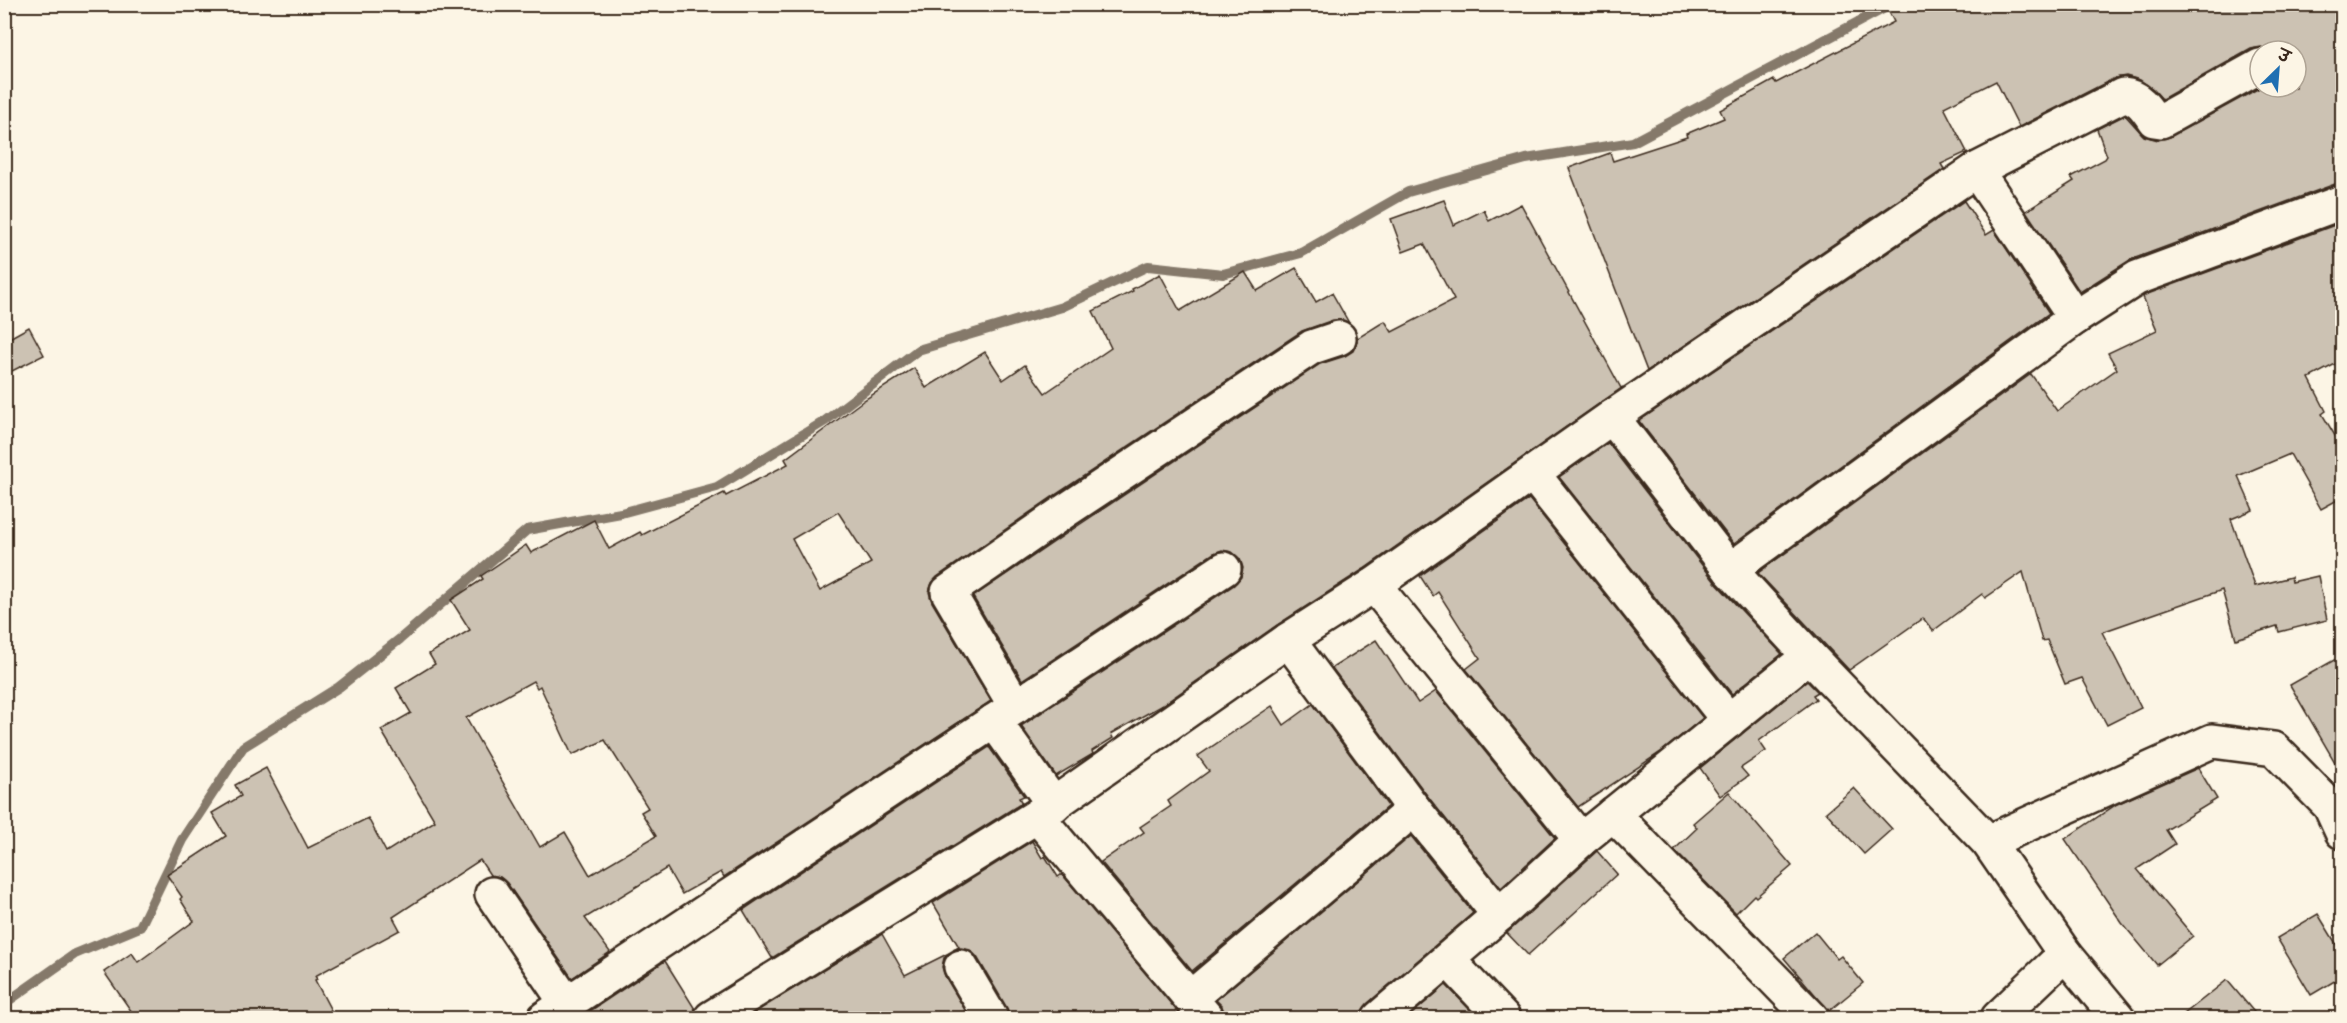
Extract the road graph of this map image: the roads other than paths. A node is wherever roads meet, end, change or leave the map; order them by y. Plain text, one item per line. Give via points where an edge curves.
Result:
1 (2248, 73) edge
2 (1976, 171) junction
3 (2343, 202) edge
4 (2075, 318) junction
5 (1340, 338) dead end
6 (1612, 417) junction
7 (1533, 474) junction
8 (1224, 569) dead end
9 (1730, 570) junction
10 (1374, 585) junction
11 (1288, 640) junction
12 (1809, 656) junction
13 (1005, 714) junction
14 (1729, 721) junction
15 (1414, 809) junction
16 (1045, 810) junction
17 (2338, 813) edge
18 (1613, 814) junction
19 (1581, 840) junction
20 (1988, 842) junction
21 (492, 894) dead end
22 (1499, 915) junction
23 (2065, 954) junction
24 (1448, 960) junction
25 (961, 967) dead end
26 (1199, 1008) edge
27 (556, 1011) edge
28 (711, 1018) edge
29 (991, 1018) edge
30 (1379, 1018) edge
31 (1503, 1018) edge
32 (1812, 1018) edge
33 (1998, 1018) edge
34 (2118, 1018) edge

1 - 2 street via 2161,121 2154,120 2139,101 2123,95
2 - 4 street
2 - 6 street
3 - 4 street via 2138,278
4 - 9 street
5 - 13 street via 1312,347 948,592
6 - 7 street
6 - 9 street
7 - 10 street
7 - 14 street
8 - 13 street
9 - 12 street
10 - 11 street
10 - 19 street
11 - 15 street
11 - 16 street
12 - 14 street
12 - 20 street
13 - 16 street
13 - 27 street
14 - 18 street
15 - 22 street
15 - 26 street
16 - 26 street
16 - 28 street
17 - 20 street via 2274,749 2212,741
18 - 19 street
18 - 32 street
19 - 22 street
20 - 23 street
21 - 27 street
22 - 24 street
23 - 33 street
23 - 34 street
24 - 30 street
24 - 31 street
25 - 29 street

